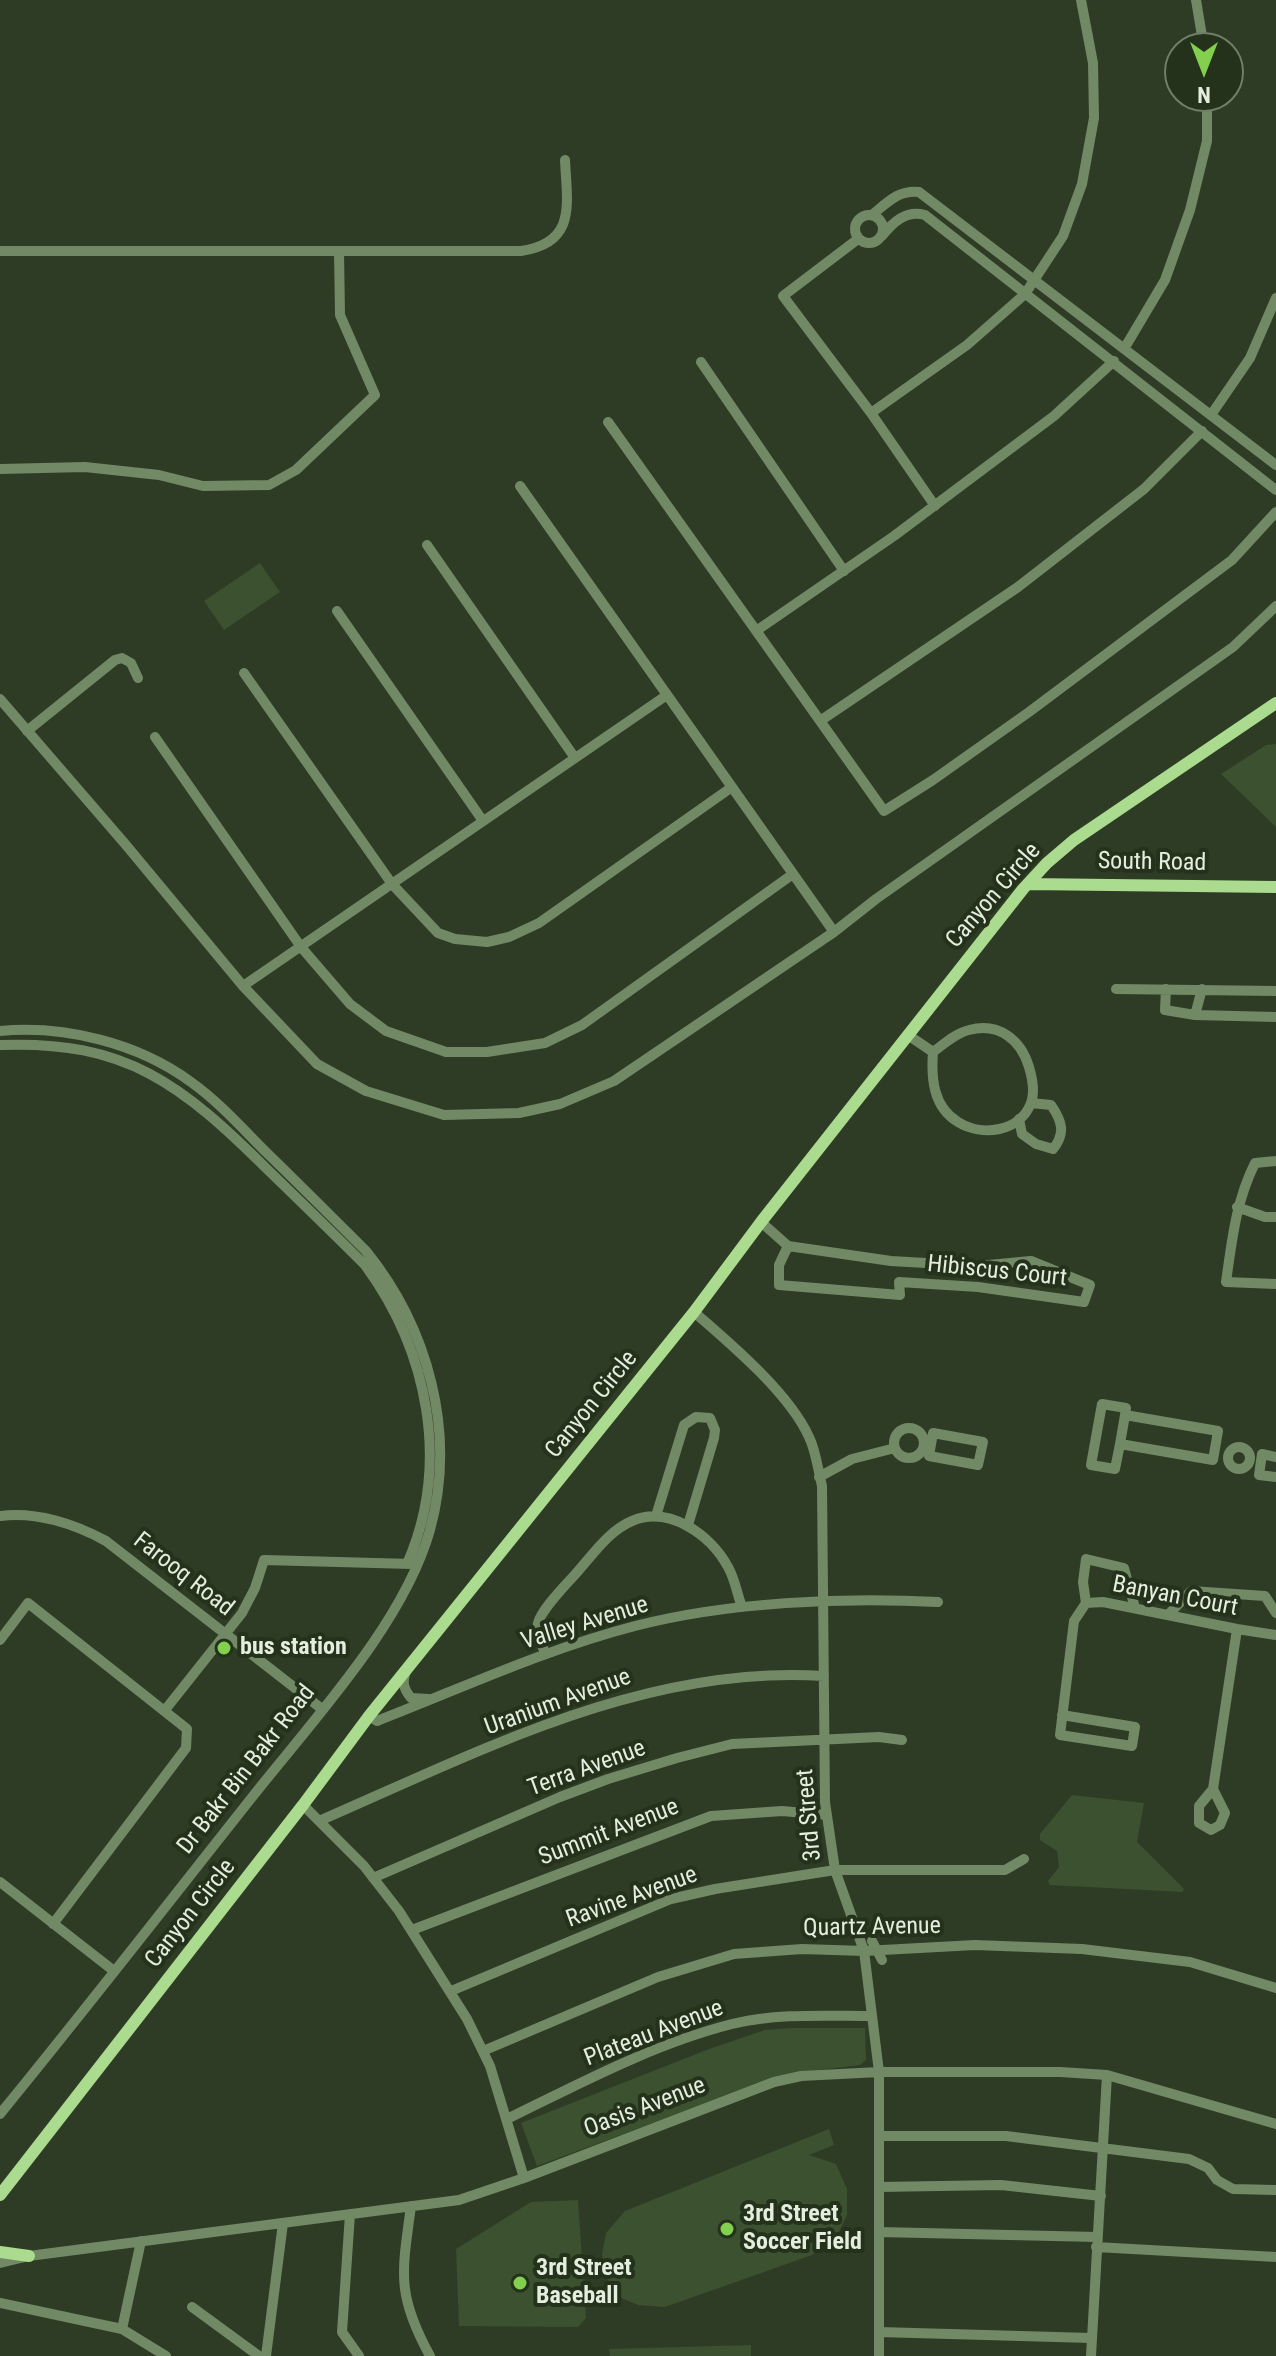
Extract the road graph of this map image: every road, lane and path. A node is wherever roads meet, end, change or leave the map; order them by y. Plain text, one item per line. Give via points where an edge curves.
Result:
1 (1082, 0) edge
2 (1196, 0) edge
3 (1201, 32) edge
4 (1207, 112) edge
5 (565, 160) dead end
6 (872, 215) junction
7 (882, 236) junction
8 (858, 239) junction
9 (0, 251) edge
10 (339, 251) junction
11 (1034, 280) junction
12 (1025, 294) junction
13 (1276, 298) edge
14 (1124, 349) junction
15 (1114, 361) junction
16 (701, 362) dead end
17 (871, 413) junction
18 (1211, 415) junction
19 (608, 422) dead end
20 (1202, 431) junction
21 (1276, 465) edge
22 (0, 469) edge
23 (520, 486) dead end
24 (1276, 490) edge
25 (935, 506) junction
26 (1276, 512) edge
27 (427, 545) dead end
28 (844, 571) junction
29 (1276, 606) edge
30 (337, 611) dead end
31 (756, 631) junction
32 (244, 673) dead end
33 (138, 678) dead end
34 (667, 695) junction
35 (0, 699) edge
36 (1276, 703) edge
37 (820, 721) junction
38 (27, 731) junction
39 (155, 737) dead end
40 (575, 758) junction
41 (732, 787) junction
42 (483, 821) junction
43 (793, 874) junction
44 (392, 884) junction
45 (1028, 884) junction
46 (1276, 887) edge
47 (834, 932) junction
48 (301, 947) junction
49 (243, 986) junction
50 (1116, 989) dead end
51 (1166, 989) junction
52 (1202, 989) junction
53 (1276, 991) edge
54 (1195, 1015) junction
55 (1276, 1017) edge
56 (0, 1031) edge
57 (908, 1035) junction
58 (0, 1045) edge
59 (933, 1052) junction
60 (1031, 1103) junction
61 (1019, 1119) junction
62 (1001, 1130) junction
63 (1022, 1134) junction
64 (1276, 1161) edge
65 (1237, 1207) junction
66 (1276, 1217) edge
67 (761, 1222) junction
68 (788, 1246) junction
69 (1276, 1284) edge
70 (694, 1312) junction
71 (1125, 1415) junction
72 (1120, 1444) junction
73 (927, 1445) junction
74 (895, 1448) junction
75 (1214, 1451) junction
76 (1276, 1457) edge
77 (1255, 1463) junction
78 (819, 1477) junction
79 (1276, 1477) edge
80 (0, 1516) edge
81 (656, 1516) junction
82 (688, 1525) junction
83 (412, 1564) junction
84 (938, 1602) dead end
85 (823, 1603) junction
86 (1086, 1603) junction
87 (742, 1607) junction
88 (1135, 1608) junction
89 (1276, 1613) edge
90 (1168, 1615) junction
91 (1237, 1629) junction
92 (226, 1634) junction
93 (1276, 1635) edge
94 (0, 1640) edge
95 (545, 1653) junction
96 (406, 1670) junction
97 (824, 1676) junction
98 (438, 1697) junction
99 (322, 1709) junction
100 (165, 1710) junction
101 (1062, 1715) junction
102 (369, 1716) junction
103 (825, 1740) junction
104 (902, 1740) dead end
105 (1213, 1789) dead end
106 (303, 1805) junction
107 (827, 1815) junction
108 (319, 1821) junction
109 (1024, 1859) dead end
110 (835, 1870) junction
111 (373, 1878) junction
112 (0, 1882) edge
113 (53, 1924) junction
114 (412, 1930) junction
115 (864, 1951) junction
116 (114, 1971) junction
117 (1276, 1988) edge
118 (451, 1991) junction
119 (872, 2016) junction
120 (483, 2051) junction
121 (879, 2072) junction
122 (1107, 2075) junction
123 (0, 2114) edge
124 (507, 2119) junction
125 (1276, 2124) edge
126 (879, 2136) junction
127 (1104, 2150) junction
128 (524, 2178) junction
129 (879, 2187) junction
130 (1276, 2190) edge
131 (0, 2195) edge
132 (1101, 2196) junction
133 (411, 2206) junction
134 (350, 2214) junction
135 (283, 2223) junction
136 (879, 2232) junction
137 (141, 2241) junction
138 (1097, 2242) junction
139 (0, 2252) edge
140 (29, 2256) junction
141 (1276, 2257) edge
142 (0, 2263) edge
143 (0, 2303) edge
144 (192, 2307) dead end
145 (122, 2329) junction
146 (879, 2332) junction
147 (1091, 2338) junction
148 (166, 2356) edge
149 (259, 2356) edge
150 (266, 2356) edge
151 (359, 2356) edge
152 (430, 2356) edge
153 (879, 2356) edge
154 (1091, 2356) edge

1 - 11 street via 1093,63 1094,118 1082,184 1063,236
2 - 3 street
4 - 14 street via 1207,141 1190,210 1165,280
5 - 10 street via 567,222 556,238 539,248
6 - 7 street via 881,222
6 - 8 street via 856,223
6 - 11 street via 896,195 919,192
7 - 8 street via 868,244
7 - 12 street via 908,214 925,215
8 - 17 street via 783,296
9 - 10 street
10 - 22 street via 340,315 375,395 296,470 269,485 203,486 85,467
11 - 12 street
11 - 14 street
12 - 15 street
12 - 17 street via 967,345
13 - 18 street via 1250,358
14 - 18 street
15 - 20 street
15 - 25 street via 1054,416
16 - 28 street
17 - 25 street
18 - 21 street
19 - 31 street
20 - 24 street
20 - 37 street via 1144,489 1018,587
23 - 34 street
25 - 28 street
26 - 37 street via 1232,560 1029,712 884,811
27 - 40 street
28 - 31 street
29 - 47 street via 1233,647
30 - 42 street
31 - 37 street
32 - 44 street
33 - 38 street via 131,663 115,660
34 - 40 street
34 - 41 street
35 - 38 street
36 - 45 main road, Canyon Circle via 1074,840
38 - 49 street
39 - 48 street
40 - 42 street
41 - 43 street
41 - 44 street via 539,923 509,937 487,942 438,933
42 - 44 street
43 - 47 street
43 - 48 street via 582,1025 545,1043 487,1052 446,1052 386,1031 350,1004
44 - 48 street
45 - 46 main road, South Road
45 - 57 main road, Canyon Circle
47 - 49 street via 614,1081 560,1104 519,1113 444,1115 366,1091 317,1064
48 - 49 street
50 - 51 street
51 - 52 street
51 - 54 street via 1165,1010
52 - 53 street
52 - 54 street
54 - 55 street
56 - 83 street, Dr Bakr Bin Bakr Road via 89,1037 145,1056 189,1080 381,1268 415,1332 437,1411 436,1500 430,1529
57 - 59 street
57 - 67 main road, Canyon Circle
58 - 83 street via 72,1048 130,1064 173,1086 216,1118 365,1265 409,1346 427,1406 430,1467
59 - 60 street via 969,1030 991,1028 1014,1037 1032,1079
59 - 62 street via 931,1076 941,1108 959,1123
60 - 61 street
60 - 63 street via 1051,1105 1061,1121 1061,1139 1053,1149
61 - 62 street
61 - 63 street
62 - 63 street
64 - 65 street via 1255,1163
65 - 66 street
65 - 69 street via 1226,1282
67 - 68 street
67 - 70 main road, Canyon Circle
68 - 68 street, Hibiscus Court via 779,1265 779,1285 900,1295 899,1282 1084,1302 1090,1285 1031,1261 978,1266 891,1261
70 - 78 street, 3rd Street via 786,1401 810,1437
70 - 96 main road, Canyon Circle
71 - 72 street
71 - 72 street via 1126,1408 1102,1404 1091,1465 1115,1469
71 - 75 street via 1218,1431
72 - 75 street via 1213,1460
73 - 73 street via 933,1433 983,1442 978,1465 929,1456
73 - 74 street via 911,1458
73 - 74 street via 919,1431 905,1428 897,1433
74 - 78 street via 852,1459
75 - 77 street via 1228,1454 1243,1448
76 - 77 street via 1262,1454
77 - 79 street via 1259,1475
78 - 85 street, 3rd Street
80 - 92 street, Farooq Road via 43,1518 85,1530 127,1556
81 - 82 street
81 - 82 street via 684,1425 696,1417 710,1418 714,1438
81 - 95 street via 633,1520 612,1533 552,1602 538,1622
82 - 87 street via 717,1549 730,1569
83 - 92 street via 264,1560 249,1601
83 - 99 street, Dr Bakr Bin Bakr Road via 394,1610
84 - 85 street, Valley Avenue
85 - 87 street, Valley Avenue
85 - 97 street, 3rd Street
86 - 88 street, Banyan Court
86 - 88 street via 1086,1559 1124,1568
86 - 101 street, Banyan Court via 1074,1621
87 - 95 street, Valley Avenue via 636,1625
88 - 90 street, Banyan Court
89 - 90 street via 1265,1596 1191,1591
90 - 91 street, Banyan Court
91 - 93 street, Banyan Court
91 - 105 street
92 - 99 street, Farooq Road
92 - 100 street
94 - 100 street via 28,1603
95 - 98 street, Valley Avenue
96 - 98 street via 402,1681 411,1698
96 - 102 main road, Canyon Circle
97 - 103 street, 3rd Street
97 - 108 street, Uranium Avenue via 736,1676 592,1708
98 - 102 street, Valley Avenue via 377,1721
99 - 116 street, Dr Bakr Bin Bakr Road
100 - 113 street via 187,1729 186,1748
101 - 101 street via 1060,1735 1132,1746 1135,1727
102 - 106 main road, Canyon Circle
103 - 104 street, Terra Avenue
103 - 107 street, 3rd Street
103 - 111 street, Terra Avenue via 732,1744 608,1779
106 - 108 street
106 - 131 main road, Canyon Circle
107 - 110 street, 3rd Street
107 - 114 street, Summit Avenue via 782,1811 711,1816
108 - 111 street
109 - 110 street, Ravine Avenue via 1005,1870
110 - 115 street, 3rd Street
110 - 118 street, Ravine Avenue via 671,1899
111 - 114 street
112 - 113 street
113 - 116 street
114 - 118 street
115 - 117 street, Quartz Avenue via 975,1945 1082,1949 1190,1962
115 - 119 street, 3rd Street
115 - 120 street, Quartz Avenue via 734,1954 658,1977
116 - 123 street, Dr Bakr Bin Bakr Road
118 - 120 street
119 - 121 street, 3rd Street
119 - 124 street, Plateau Avenue via 790,2015 732,2024 603,2072
120 - 124 street
121 - 122 street, Oasis Avenue
121 - 126 street, 3rd Street
121 - 128 street, Oasis Avenue via 774,2082
122 - 125 street, Oasis Avenue
122 - 127 street
124 - 128 street
126 - 127 street via 1006,2136
126 - 129 street, 3rd Street
127 - 130 street via 1189,2159 1233,2189
127 - 132 street
128 - 133 street, Oasis Avenue via 459,2200
129 - 132 street via 1001,2185
129 - 136 street, 3rd Street
132 - 138 street
133 - 134 street, Oasis Avenue
133 - 152 street via 402,2276 407,2307
134 - 135 street, Oasis Avenue
134 - 151 street via 342,2332
135 - 137 street, Oasis Avenue
135 - 150 street
136 - 138 street
136 - 146 street, 3rd Street
137 - 140 street, Oasis Avenue
137 - 145 street
138 - 141 street
138 - 147 street
139 - 140 main road, Oasis Avenue
140 - 142 street, Oasis Avenue
143 - 145 street
144 - 149 street
145 - 148 street
146 - 147 street
146 - 153 street, 3rd Street
147 - 154 street

